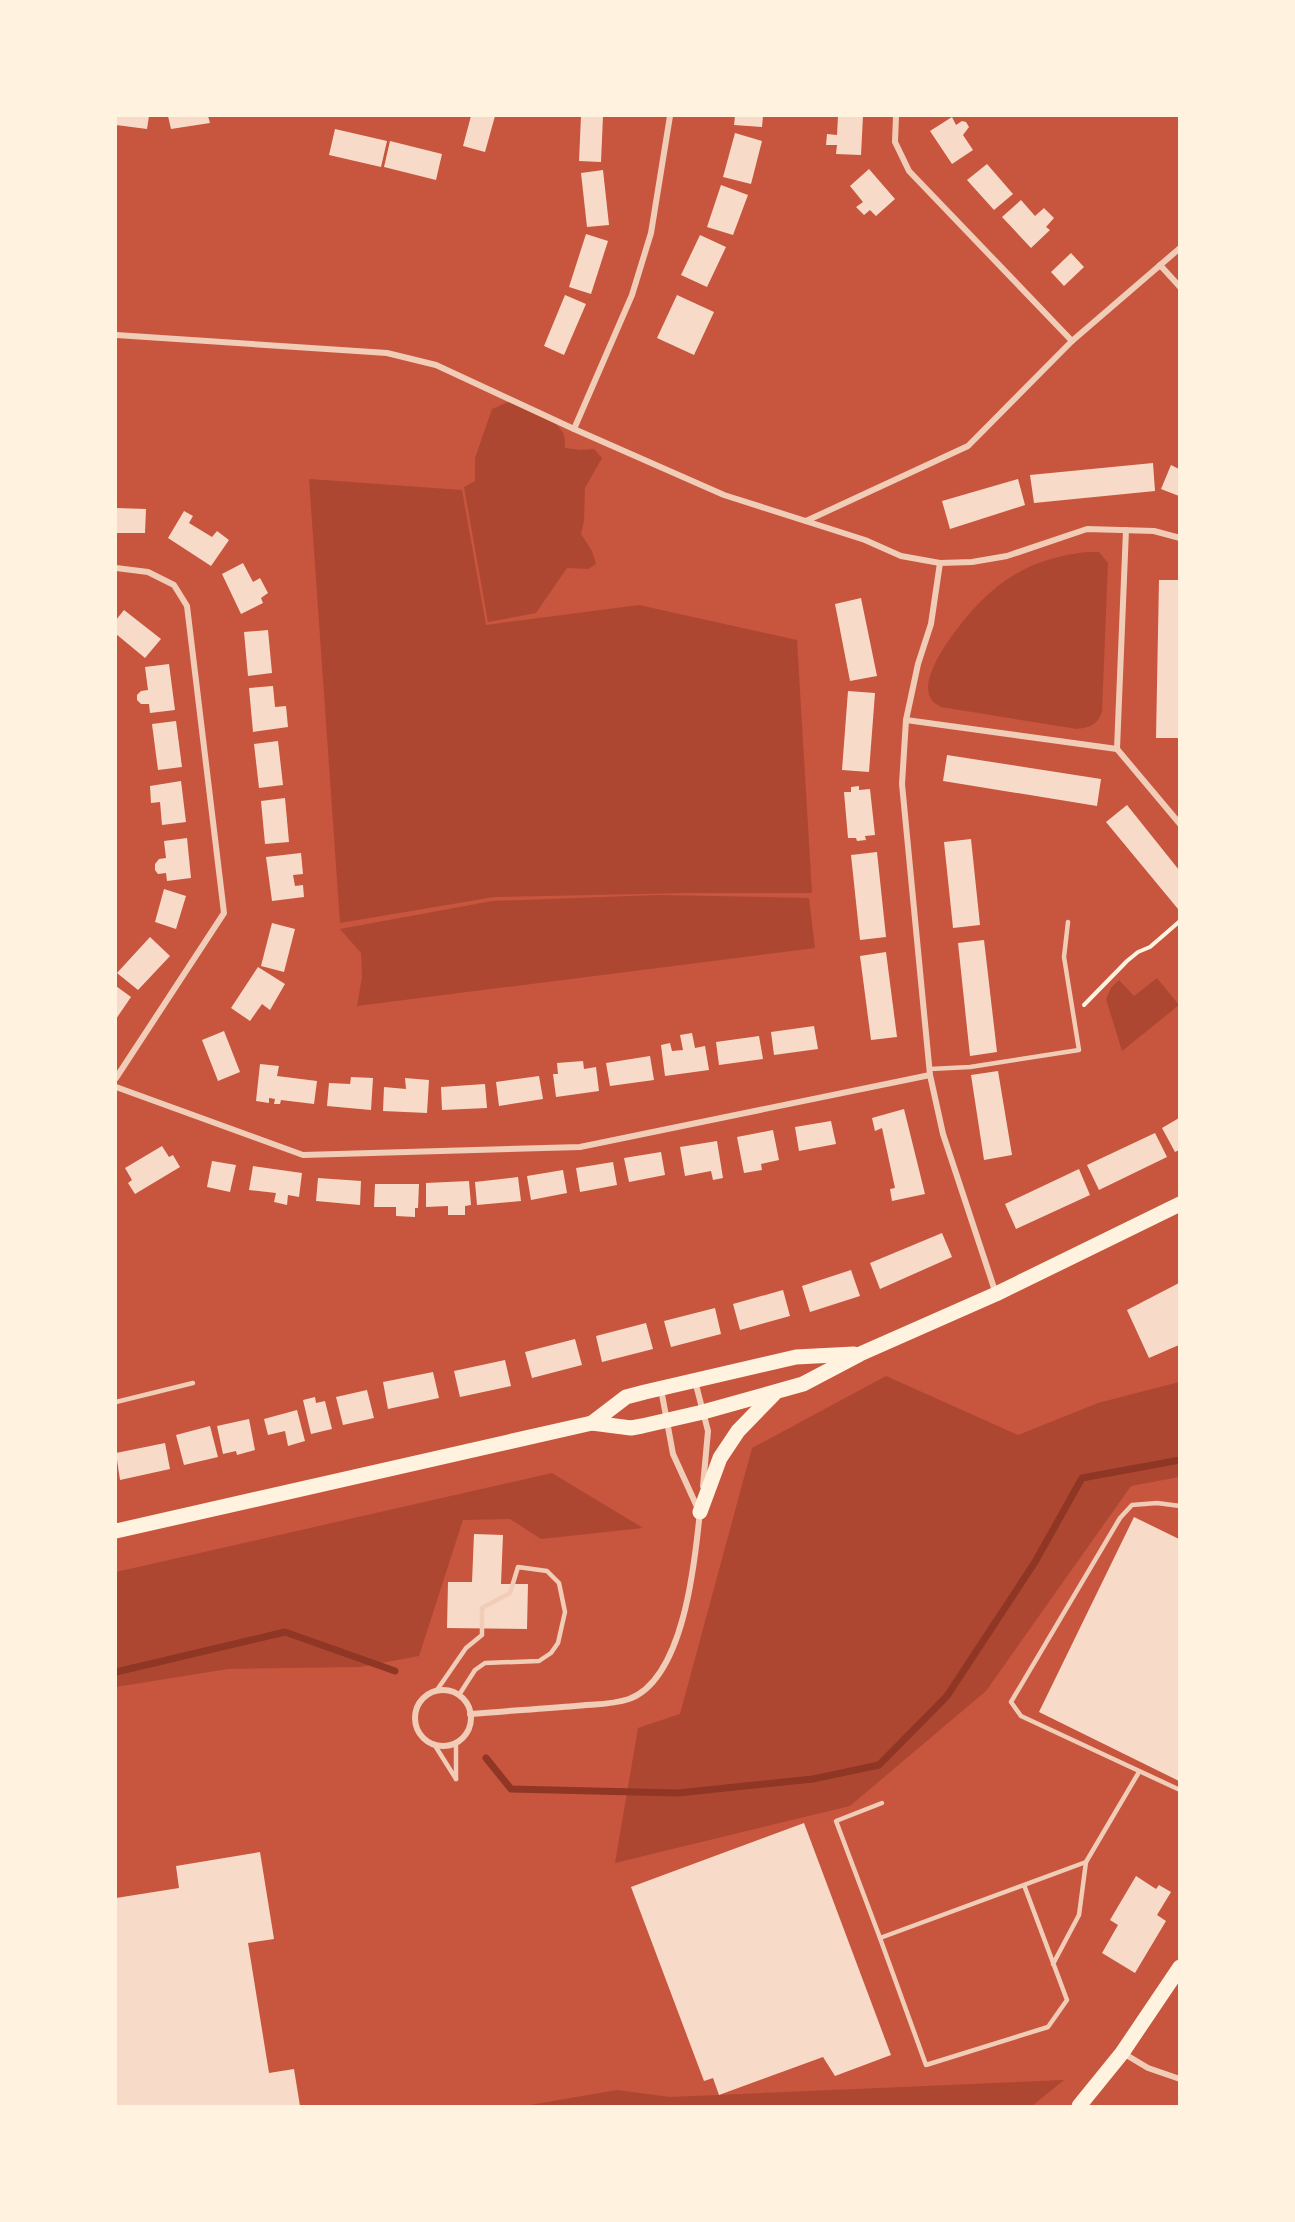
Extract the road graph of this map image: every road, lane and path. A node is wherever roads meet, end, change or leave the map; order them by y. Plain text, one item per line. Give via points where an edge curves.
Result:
1 (670, 116) edge
2 (896, 116) edge
3 (1179, 248) edge
4 (1160, 265) junction
5 (1179, 287) edge
6 (116, 335) edge
7 (1072, 341) junction
8 (574, 429) junction
9 (805, 521) junction
10 (1126, 530) junction
11 (1179, 538) edge
12 (940, 563) junction
13 (116, 568) edge
14 (906, 720) junction
15 (1117, 749) junction
16 (1179, 824) edge
17 (1179, 921) edge
18 (1068, 922) dead end
19 (1072, 1009) junction
20 (930, 1072) junction
21 (116, 1078) edge
22 (116, 1087) edge
23 (1179, 1204) edge
24 (996, 1294) junction
25 (860, 1354) junction
26 (695, 1381) junction
27 (193, 1383) dead end
28 (661, 1389) junction
29 (776, 1392) junction
30 (116, 1402) edge
31 (703, 1412) junction
32 (667, 1420) junction
33 (592, 1423) junction
34 (1179, 1506) edge
35 (700, 1512) junction
36 (116, 1531) edge
37 (437, 1690) junction
38 (459, 1695) junction
39 (470, 1714) junction
40 (456, 1742) junction
41 (434, 1744) junction
42 (1139, 1772) junction
43 (1179, 1790) edge
44 (882, 1803) dead end
45 (1086, 1862) junction
46 (1024, 1885) junction
47 (880, 1938) junction
48 (1053, 1964) junction
49 (1179, 1967) edge
50 (1122, 2053) junction
51 (1179, 2079) edge
52 (1079, 2106) edge

1 - 8 street via 651,233 632,295
2 - 7 street via 895,142 909,171
3 - 4 street
4 - 5 street
4 - 7 street
6 - 8 street via 387,353 436,365
7 - 9 street via 968,446
8 - 9 street via 724,495
9 - 12 street via 901,556
10 - 11 street via 1154,531
10 - 12 street via 1087,529 1007,556
10 - 15 street
12 - 14 street via 931,624
13 - 21 street via 148,572 174,585 187,606 224,913
14 - 15 street
14 - 20 street via 902,784
15 - 16 street
17 - 19 path via 1150,947 1138,952 1087,1004
18 - 19 lane via 1064,957
19 - 20 lane via 1079,1050
20 - 22 street via 580,1147 303,1155
20 - 24 street via 949,1155
23 - 24 highway
24 - 25 highway
25 - 26 highway via 796,1357
25 - 29 highway via 803,1384
26 - 28 highway
26 - 31 street
27 - 30 lane
28 - 32 street
28 - 33 highway via 626,1397
29 - 31 highway
29 - 35 highway via 738,1431 720,1458
31 - 32 highway
31 - 35 street via 708,1447
32 - 33 highway via 631,1428
32 - 35 street via 677,1466
33 - 36 highway
34 - 42 lane via 1132,1505 1120,1518 1011,1702 1020,1716
35 - 39 street via 694,1568 680,1628 667,1663 651,1686 629,1699
37 - 38 street
37 - 38 lane via 466,1648 482,1635 482,1608 510,1593 518,1567 547,1571 559,1583 565,1612 558,1642 551,1653 539,1661 485,1663 475,1670
37 - 41 street via 423,1698 415,1712 417,1728
38 - 39 street
39 - 40 street via 467,1730
40 - 41 street
40 - 41 lane via 456,1779
42 - 43 lane
42 - 45 lane
44 - 47 lane via 836,1821
45 - 46 lane
45 - 48 lane via 1079,1915
46 - 47 lane
46 - 48 lane
47 - 48 lane via 926,2065 1048,2027 1066,2000
49 - 50 highway
50 - 51 street
50 - 52 highway

